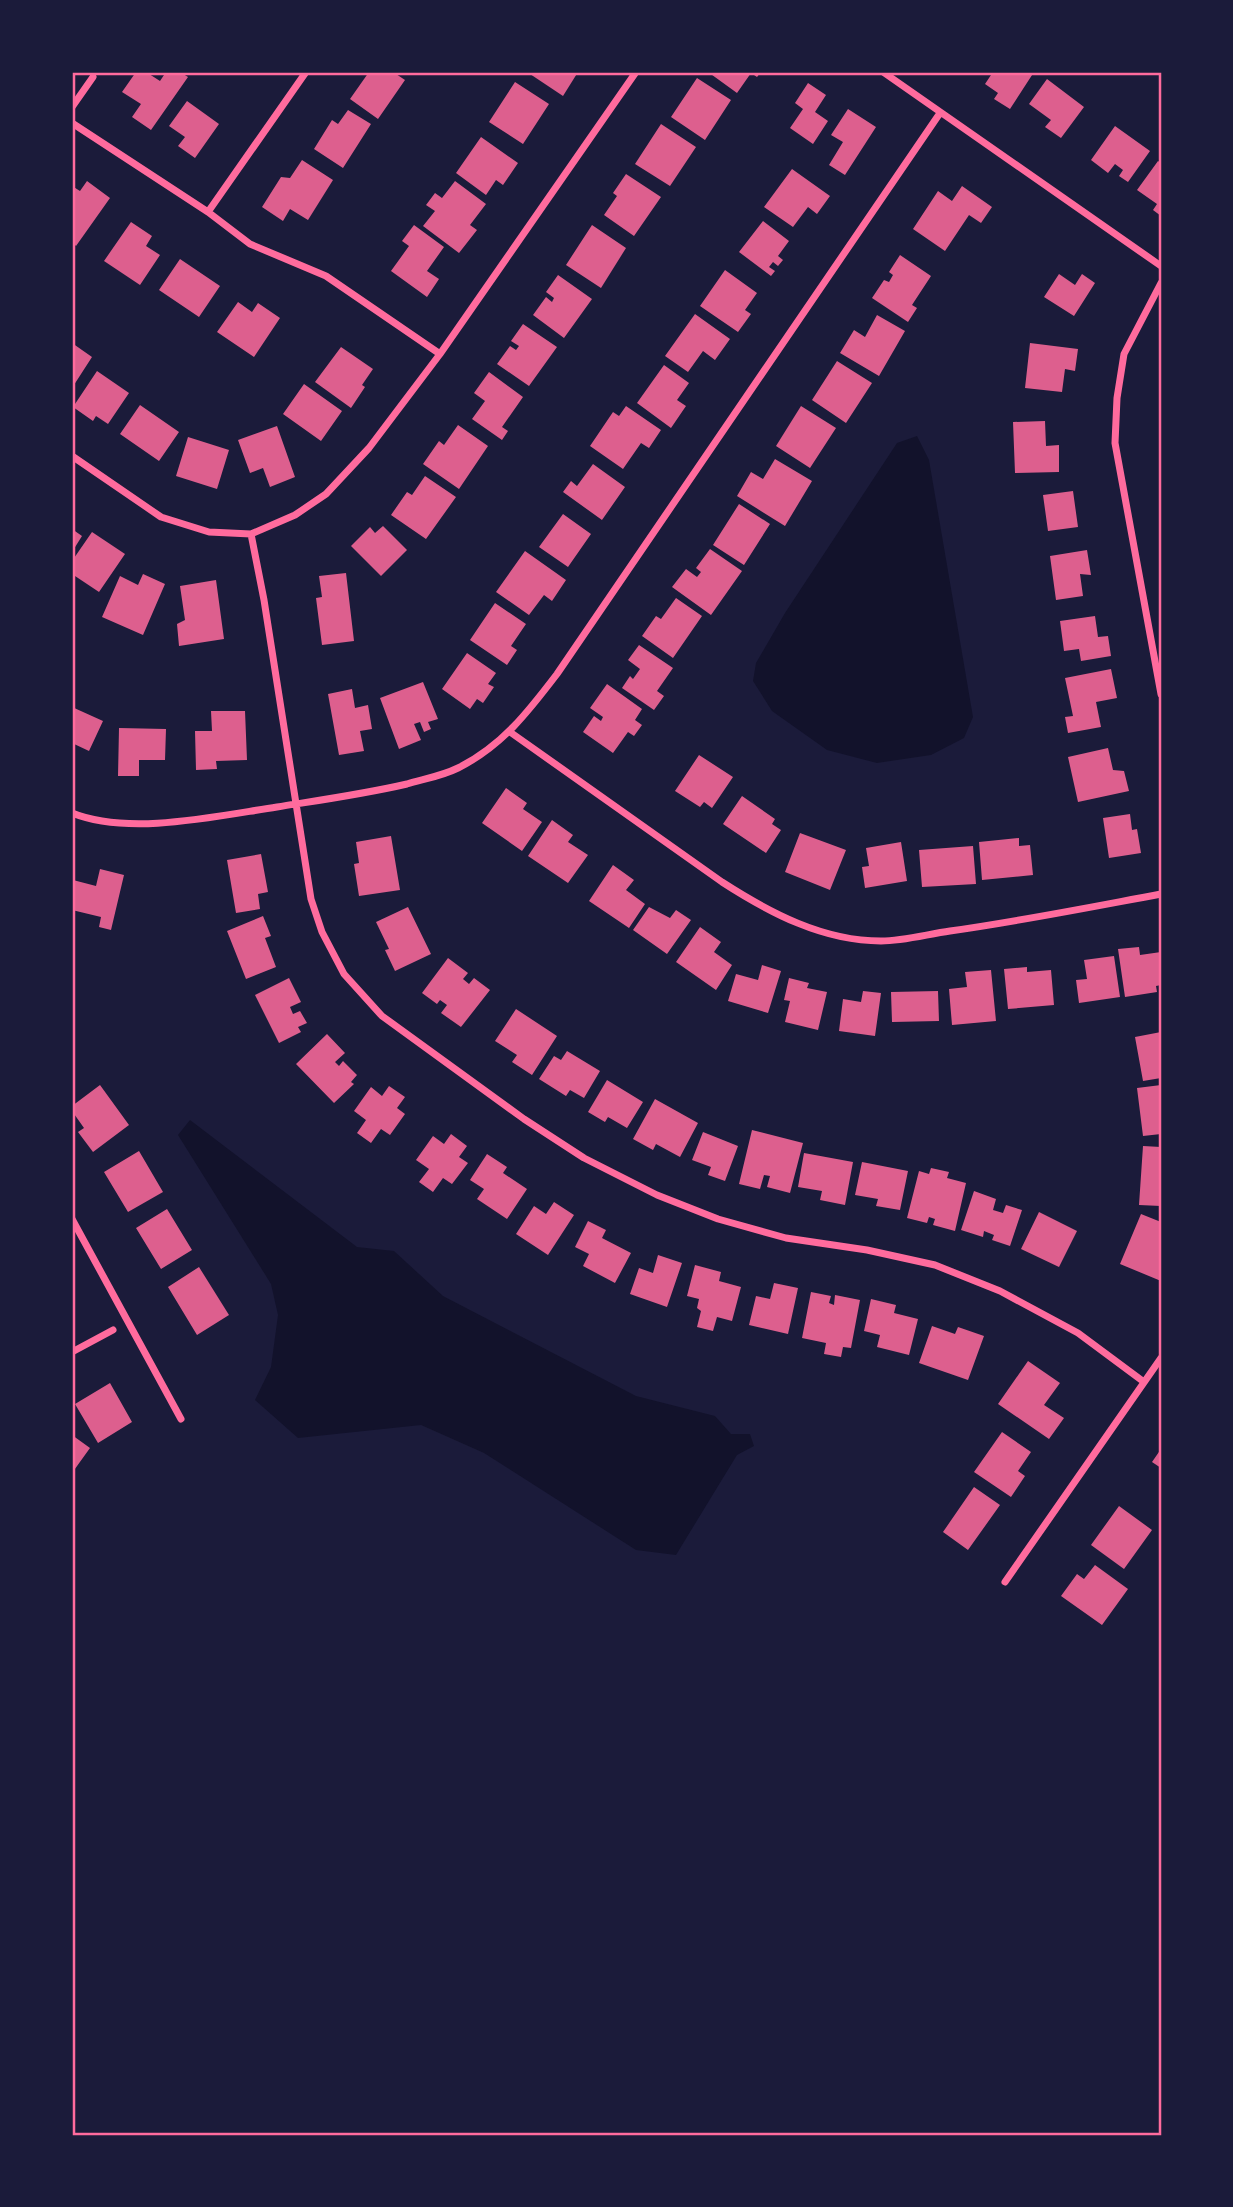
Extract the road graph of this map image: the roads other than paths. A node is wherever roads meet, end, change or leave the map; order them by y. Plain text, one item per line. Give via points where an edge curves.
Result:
1 (306, 72) edge
2 (636, 72) edge
3 (883, 72) edge
4 (93, 77) dead end
5 (72, 107) edge
6 (940, 113) junction
7 (72, 123) edge
8 (208, 212) junction
9 (1161, 266) edge
10 (1161, 283) edge
11 (440, 354) junction
12 (72, 456) edge
13 (251, 534) junction
14 (1161, 694) edge
15 (510, 732) junction
16 (297, 804) junction
17 (72, 813) edge
18 (1161, 894) edge
19 (72, 1219) edge
20 (113, 1330) dead end
21 (72, 1352) edge
22 (1161, 1358) edge
23 (1143, 1382) junction
24 (181, 1419) dead end
25 (1005, 1581) dead end

1 - 8 street
2 - 11 street
3 - 6 street
4 - 5 street
6 - 9 street
6 - 15 street via 557,674
7 - 8 street
8 - 11 street via 250,244 326,276
10 - 14 street via 1124,354 1115,419 1115,443
11 - 13 street via 369,447 326,494 295,515
12 - 13 street via 160,517 209,532
13 - 16 street
15 - 16 street via 458,768 434,777
15 - 18 street via 722,882 802,926 881,941
16 - 17 street via 209,818 125,823
16 - 23 street via 311,899 344,974 382,1016 490,1095 584,1158 718,1219 786,1238 935,1265 1000,1291 1078,1333
19 - 24 street
20 - 21 street
22 - 23 street
23 - 25 street

